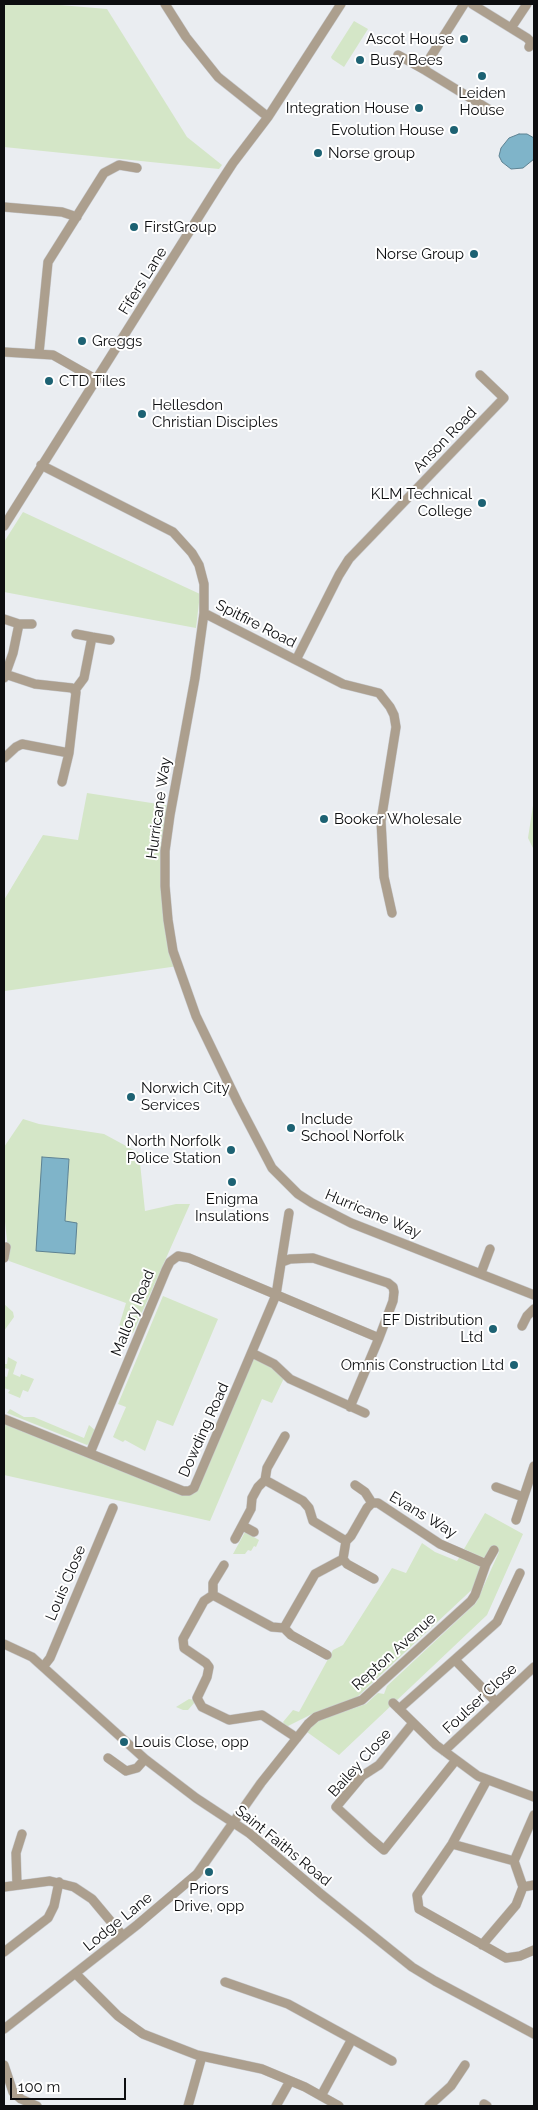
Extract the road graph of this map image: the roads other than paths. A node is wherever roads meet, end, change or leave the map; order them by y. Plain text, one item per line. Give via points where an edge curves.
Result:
1 (165, 4) edge
2 (341, 4) edge
3 (464, 4) edge
4 (472, 4) edge
5 (527, 4) edge
6 (511, 28) junction
7 (529, 47) dead end
8 (398, 55) dead end
9 (423, 69) junction
10 (490, 110) dead end
11 (268, 117) junction
12 (137, 168) dead end
13 (4, 207) edge
14 (76, 217) junction
15 (4, 352) edge
16 (39, 353) junction
17 (480, 375) dead end
18 (97, 380) junction
19 (41, 465) junction
20 (4, 526) edge
21 (204, 613) junction
22 (4, 619) edge
23 (19, 624) junction
24 (32, 624) dead end
25 (76, 634) dead end
26 (92, 637) junction
27 (110, 640) dead end
28 (296, 660) junction
29 (4, 676) edge
30 (75, 690) junction
31 (69, 753) junction
32 (4, 758) edge
33 (62, 782) dead end
34 (392, 913) dead end
35 (288, 1213) dead end
36 (6, 1247) dead end
37 (490, 1249) dead end
38 (4, 1258) edge
39 (282, 1262) junction
40 (481, 1273) junction
41 (534, 1294) edge
42 (276, 1295) junction
43 (534, 1309) edge
44 (522, 1326) dead end
45 (379, 1338) junction
46 (252, 1353) junction
47 (350, 1407) junction
48 (365, 1413) dead end
49 (4, 1419) edge
50 (279, 1441) dead end
51 (90, 1453) junction
52 (534, 1466) edge
53 (265, 1480) junction
54 (354, 1485) dead end
55 (496, 1487) dead end
56 (523, 1497) junction
57 (372, 1503) junction
58 (113, 1508) dead end
59 (516, 1520) dead end
60 (243, 1526) junction
61 (254, 1532) dead end
62 (235, 1539) dead end
63 (346, 1541) junction
64 (494, 1550) dead end
65 (343, 1560) junction
66 (486, 1564) junction
67 (224, 1565) dead end
68 (520, 1573) dead end
69 (374, 1579) dead end
70 (213, 1594) junction
71 (284, 1628) junction
72 (4, 1644) edge
73 (327, 1655) dead end
74 (455, 1660) junction
75 (43, 1667) junction
76 (534, 1667) edge
77 (496, 1702) junction
78 (414, 1723) junction
79 (297, 1738) junction
80 (444, 1751) junction
81 (108, 1758) dead end
82 (145, 1759) junction
83 (456, 1760) junction
84 (487, 1780) junction
85 (534, 1797) edge
86 (534, 1814) edge
87 (234, 1822) junction
88 (22, 1834) dead end
89 (452, 1844) junction
90 (514, 1861) junction
91 (59, 1882) junction
92 (17, 1885) junction
93 (534, 1885) edge
94 (4, 1887) edge
95 (523, 1887) junction
96 (123, 1936) junction
97 (482, 1945) junction
98 (534, 1950) edge
99 (4, 1952) edge
100 (76, 1974) junction
101 (225, 1982) dead end
102 (4, 2029) edge
103 (534, 2034) edge
104 (352, 2039) junction
105 (202, 2056) junction
106 (392, 2061) dead end
107 (465, 2065) dead end
108 (4, 2066) edge
109 (290, 2080) junction
110 (321, 2096) junction
111 (33, 2106) edge
112 (188, 2106) edge
113 (276, 2106) edge
114 (339, 2106) edge
115 (429, 2106) edge

1 - 11 street via 218,77
2 - 11 street, Fifers Lane
3 - 9 street
4 - 6 street
5 - 6 street
6 - 7 street via 531,42
8 - 9 street
9 - 10 street
11 - 18 street, Fifers Lane via 233,162
12 - 14 street via 119,165 110,168
13 - 14 street via 62,212
14 - 16 street via 60,251 46,269
15 - 16 street
16 - 18 street via 54,355
17 - 28 street, Anson Road via 504,398 349,560
18 - 19 street, Fifers Lane
19 - 20 street, Fifers Lane
19 - 21 street, Hurricane Way via 173,532 199,565 204,584
21 - 28 street, Spitfire Road
21 - 40 street, Hurricane Way via 172,797 165,886 173,951 196,1016 268,1160 285,1183 312,1204 352,1223
22 - 23 street
23 - 24 street
23 - 29 street via 13,654
25 - 26 street
26 - 27 street
26 - 30 street via 84,678
28 - 34 street via 343,684 379,693 390,706 396,727 381,821 384,877
29 - 30 street
30 - 31 street
31 - 32 street via 22,744
31 - 33 street
35 - 39 street, Dowding Road via 280,1246
36 - 38 street
37 - 40 street
39 - 42 street, Dowding Road
39 - 45 street via 313,1258 388,1283 397,1302
40 - 41 street, Hurricane Way
42 - 45 street, Mallory Road
42 - 46 street, Dowding Road
42 - 51 street, Mallory Road via 189,1258 178,1256 170,1262
43 - 44 street
45 - 47 street
46 - 47 street via 274,1364 290,1379
46 - 51 street, Dowding Road via 194,1488 183,1491
47 - 48 street
49 - 51 street, Dowding Road
50 - 53 street
52 - 56 street
53 - 60 street via 252,1498
53 - 63 street via 307,1504 313,1521
54 - 57 street, Evans Way via 365,1492
55 - 56 street
56 - 59 street
57 - 63 street, Evans Way
57 - 66 street, Evans Way via 384,1506 440,1544
58 - 75 street, Louis Close via 50,1658
60 - 61 street
60 - 62 street
63 - 65 street, Evans Way
64 - 66 street, Repton Avenue
65 - 69 street via 366,1570
65 - 71 street via 315,1574
66 - 79 street, Repton Avenue via 475,1595 464,1607 362,1700 316,1717
67 - 70 street via 214,1575
68 - 74 street via 496,1622
70 - 71 street via 272,1627
70 - 79 street via 204,1601 183,1639 184,1648 209,1667 198,1702 229,1720 262,1715
71 - 73 street via 286,1632 312,1642
72 - 75 street, Saint Faiths Road
74 - 77 street
74 - 78 street via 396,1706
75 - 82 street, Saint Faiths Road
76 - 77 street, Foulser Close
77 - 80 street, Foulser Close
78 - 80 street
78 - 83 street, Bailey Close via 379,1766 362,1776 336,1807 371,1840 384,1850
79 - 87 street, Repton Avenue
80 - 83 street
81 - 82 street via 126,1771 137,1768
82 - 87 street, Saint Faiths Road
83 - 84 street
84 - 85 street
84 - 89 street
86 - 90 street
87 - 96 street, Lodge Lane via 197,1874
87 - 103 street, Saint Faiths Road via 412,1967
88 - 92 street via 16,1853
89 - 90 street
89 - 97 street via 416,1895 420,1909
90 - 95 street
91 - 92 street
91 - 96 street via 92,1899
91 - 99 street via 48,1918
92 - 94 street
93 - 95 street
95 - 97 street via 516,1906
96 - 100 street, Lodge Lane
97 - 98 street via 506,1958
100 - 102 street, Lodge Lane
100 - 105 street via 118,2016 143,2034
101 - 104 street via 288,2004
104 - 106 street
104 - 110 street
105 - 109 street via 254,2066
105 - 112 street
107 - 115 street via 451,2086
108 - 111 street via 13,2092
109 - 110 street
109 - 113 street
110 - 114 street

